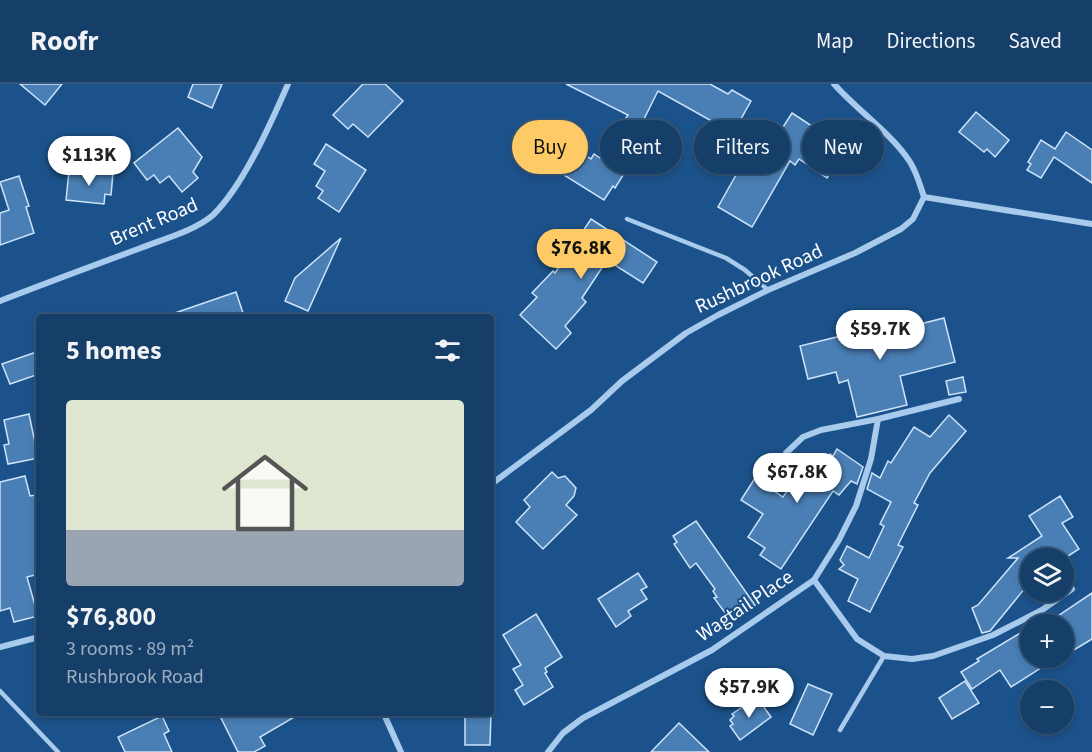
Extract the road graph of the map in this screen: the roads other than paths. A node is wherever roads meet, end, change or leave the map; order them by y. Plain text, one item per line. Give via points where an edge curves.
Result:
1 (288, 84) edge
2 (834, 84) edge
3 (924, 197) junction
4 (627, 219) dead end
5 (1092, 224) edge
6 (768, 290) junction
7 (0, 301) edge
8 (959, 399) dead end
9 (878, 419) junction
10 (786, 453) dead end
11 (494, 482) edge
12 (814, 580) junction
13 (1053, 602) edge
14 (36, 638) edge
15 (0, 647) edge
16 (884, 656) junction
17 (0, 691) edge
18 (385, 716) edge
19 (840, 730) dead end
20 (58, 752) edge
21 (401, 752) edge
22 (548, 752) edge

1 - 7 street, Brent Road via 239,183 211,217
2 - 3 street via 910,162
3 - 5 street
3 - 6 street, Rushbrook Road via 913,219 901,229
4 - 6 lane via 726,258
6 - 11 street, Rushbrook Road via 718,315 658,353 591,410
8 - 9 street
9 - 10 street via 821,430 803,437
9 - 12 street, Wagtail Place via 872,459 856,506
12 - 16 street via 858,639
12 - 22 street, Wagtail Place via 719,646 583,717
13 - 16 street via 993,635 933,656
14 - 15 street
16 - 19 lane
17 - 20 lane
18 - 21 street

